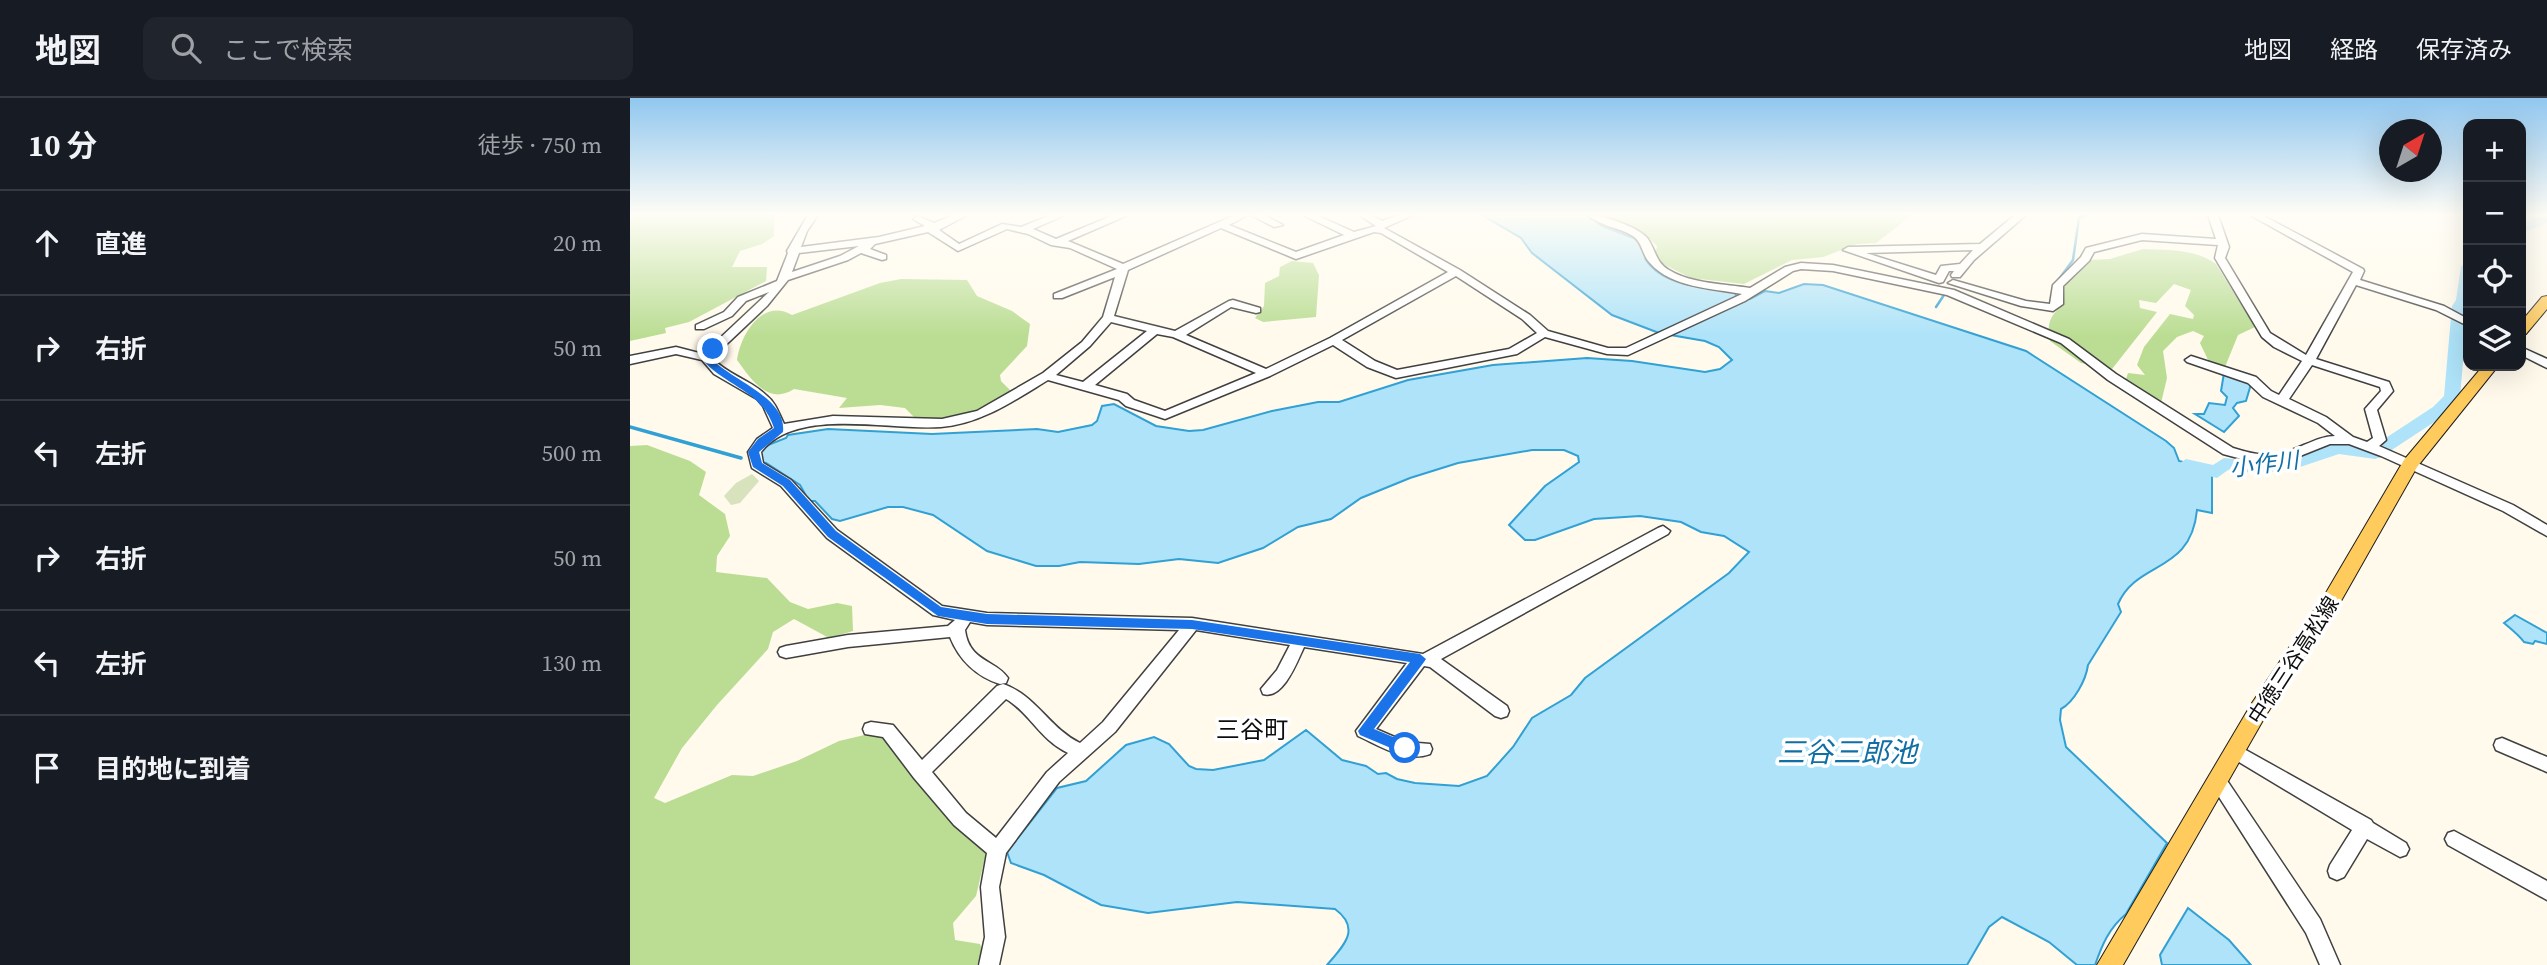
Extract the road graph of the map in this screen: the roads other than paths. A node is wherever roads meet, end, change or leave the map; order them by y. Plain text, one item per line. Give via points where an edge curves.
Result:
1 (791, 255) edge
2 (848, 255) edge
3 (878, 255) edge
4 (1093, 255) edge
5 (1154, 255) edge
6 (1428, 255) edge
7 (1650, 255) edge
8 (1865, 255) edge
9 (1973, 255) edge
10 (2087, 255) edge
11 (2221, 255) edge
12 (2330, 255) edge
13 (882, 257) dead end
14 (1960, 267) junction
15 (1122, 270) junction
16 (1456, 272) junction
17 (782, 281) junction
18 (2353, 281) junction
19 (1952, 287) junction
20 (1746, 295) junction
21 (1058, 296) dead end
22 (2547, 300) edge
23 (1256, 310) dead end
24 (1108, 318) junction
25 (2463, 320) edge
26 (2526, 325) edge
27 (700, 327) dead end
28 (1156, 328) junction
29 (1544, 333) junction
30 (1177, 335) junction
31 (1334, 340) junction
32 (2526, 353) edge
33 (706, 358) junction
34 (2307, 358) junction
35 (630, 359) edge
36 (2191, 360) dead end
37 (2547, 364) edge
38 (2487, 371) edge
39 (1266, 373) junction
40 (1047, 376) junction
41 (1085, 387) junction
42 (2281, 401) junction
43 (780, 429) junction
44 (2350, 440) junction
45 (2376, 449) junction
46 (2410, 464) junction
47 (1663, 531) dead end
48 (2547, 531) edge
49 (961, 623) junction
50 (1192, 624) junction
51 (1300, 641) junction
52 (786, 652) dead end
53 (1422, 659) junction
54 (1000, 678) dead end
55 (1269, 689) dead end
56 (1501, 711) dead end
57 (871, 729) dead end
58 (2502, 745) dead end
59 (1424, 749) dead end
60 (1083, 751) junction
61 (2235, 751) junction
62 (2547, 765) edge
63 (920, 773) junction
64 (2218, 781) junction
65 (2365, 826) junction
66 (2454, 839) dead end
67 (2400, 849) dead end
68 (997, 850) junction
69 (2337, 870) dead end
70 (2547, 891) edge
71 (989, 965) edge
72 (2109, 965) edge
73 (2330, 965) edge

1 - 17 street
2 - 17 street
3 - 13 street
4 - 15 street
5 - 15 street
6 - 16 street
7 - 20 street via 1672,276
8 - 14 street via 1939,280 1945,268
9 - 14 street
10 - 19 street via 2058,285 2053,308
11 - 34 street via 2266,335
12 - 18 street via 2359,271
14 - 19 street
15 - 21 street
15 - 24 street
16 - 29 street
16 - 31 street
17 - 27 street via 742,299 728,314
17 - 33 street
18 - 25 street
18 - 34 street
19 - 20 street via 1801,266
19 - 44 street via 2065,341 2112,377 2240,456 2285,457 2329,440
20 - 29 street via 1628,352 1592,349
22 - 26 main road
23 - 30 street via 1227,304
24 - 28 street
24 - 40 street via 1086,344
28 - 30 street
28 - 41 street
29 - 31 street via 1513,352 1396,374
30 - 39 street
31 - 39 street
32 - 37 street
33 - 35 street via 676,350
33 - 43 street via 718,372 761,396
34 - 42 street
34 - 45 street via 2385,385 2387,391 2371,409 2380,440
36 - 42 street via 2252,380
38 - 46 main road, 中徳三谷高松線
39 - 41 street via 1165,415
40 - 41 street
40 - 43 street via 1002,403 962,419 917,424 833,421
42 - 44 street via 2322,420
43 - 49 street via 754,452 757,465 786,483 832,534 917,597
44 - 45 street
45 - 46 street
46 - 48 street via 2508,508
46 - 61 main road, 中徳三谷高松線 via 2334,596
47 - 53 street
49 - 50 street
49 - 52 street
49 - 54 street via 957,640 982,669
50 - 51 street
50 - 60 street
51 - 53 street
51 - 55 street via 1283,674
53 - 56 street via 1434,662
53 - 59 street via 1364,731 1405,748
57 - 63 street via 887,730
58 - 62 street
60 - 63 street via 1063,743 1022,699 1003,691
60 - 68 street via 1053,777
61 - 64 main road, 中徳三谷高松線
61 - 65 street
63 - 68 street via 960,819
64 - 72 main road, 中徳三谷高松線
64 - 73 street via 2313,926
65 - 67 street
65 - 69 street
66 - 70 street
68 - 71 street via 990,887 995,937

